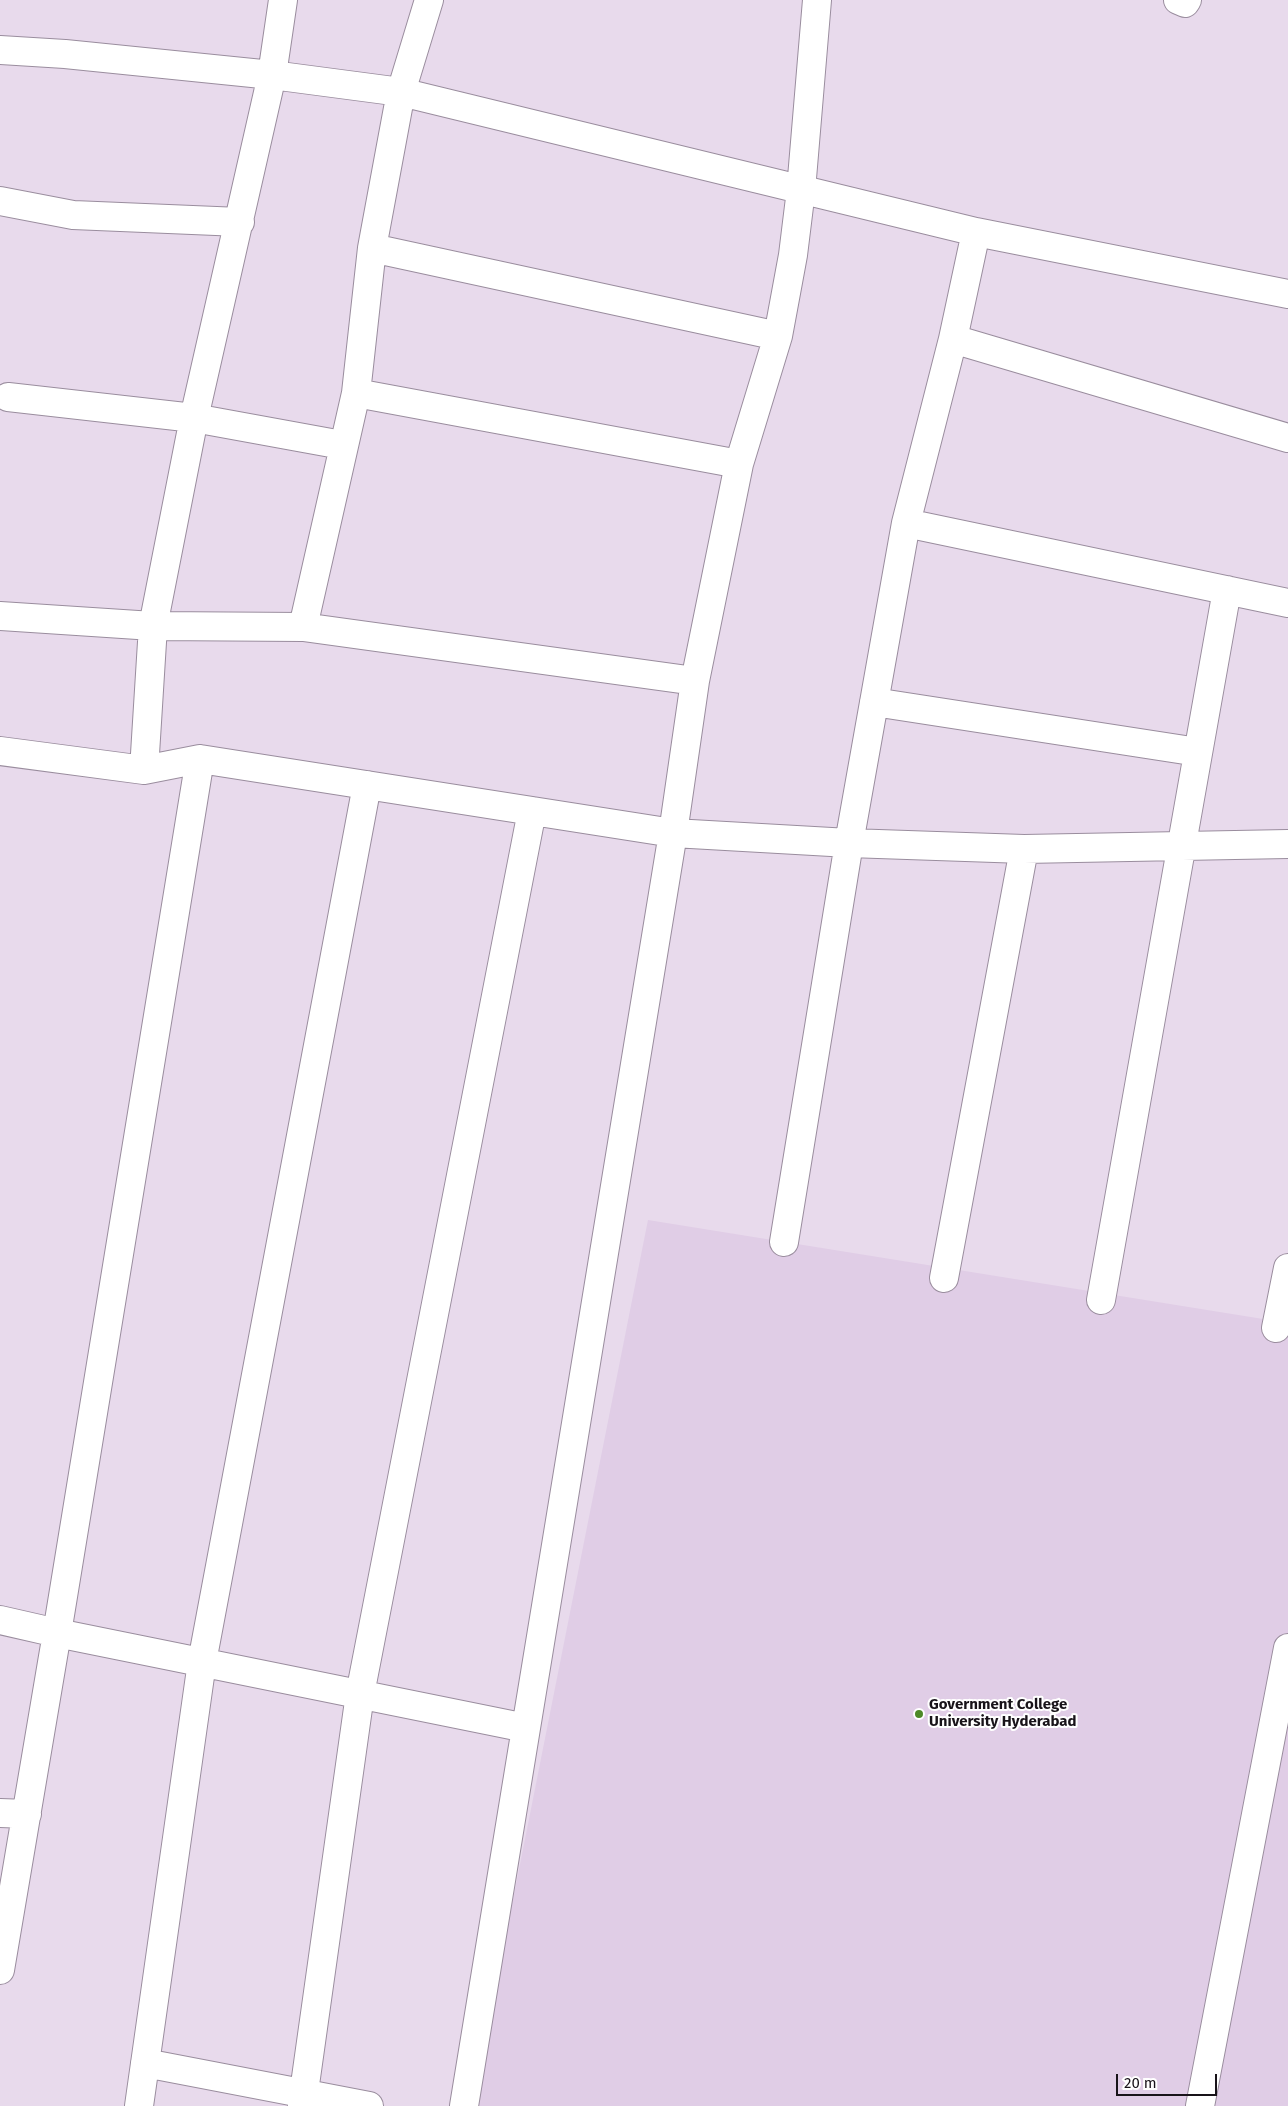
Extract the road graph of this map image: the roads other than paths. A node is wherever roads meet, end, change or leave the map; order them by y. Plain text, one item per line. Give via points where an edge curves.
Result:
1 (282, 0) edge
2 (429, 0) edge
3 (817, 0) edge
4 (1178, 0) edge
5 (1187, 0) edge
6 (0, 50) edge
7 (272, 75) junction
8 (401, 92) junction
9 (801, 190) junction
10 (0, 201) edge
11 (240, 222) junction
12 (976, 232) junction
13 (372, 248) junction
14 (1288, 294) edge
15 (778, 336) junction
16 (953, 339) junction
17 (356, 393) junction
18 (8, 397) dead end
19 (194, 418) junction
20 (1288, 438) edge
21 (342, 445) junction
22 (739, 464) junction
23 (906, 523) junction
24 (1227, 590) junction
25 (1288, 603) edge
26 (0, 616) edge
27 (153, 626) junction
28 (303, 627) junction
29 (695, 681) junction
30 (874, 702) junction
31 (0, 752) edge
32 (1198, 752) junction
33 (200, 759) junction
34 (144, 770) junction
35 (367, 785) junction
36 (532, 811) junction
37 (673, 833) junction
38 (849, 844) junction
39 (1288, 844) edge
40 (1181, 846) junction
41 (1024, 849) junction
42 (784, 1242) dead end
43 (1288, 1268) edge
44 (944, 1278) dead end
45 (1101, 1300) dead end
46 (1276, 1328) dead end
47 (0, 1620) edge
48 (57, 1633) junction
49 (1288, 1648) edge
50 (202, 1662) junction
51 (360, 1694) junction
52 (526, 1728) junction
53 (0, 1813) edge
54 (27, 1814) junction
55 (0, 1970) edge
56 (145, 2063) junction
57 (303, 2100) edge
58 (139, 2106) edge
59 (369, 2106) edge
60 (464, 2106) edge
61 (1200, 2106) edge

1 - 7 street
2 - 8 street
3 - 9 street
4 - 5 street via 1185,3
6 - 7 street
7 - 8 street
7 - 11 street
8 - 9 street
8 - 13 street
9 - 12 street
9 - 15 street
10 - 11 street via 74,215
11 - 19 street
12 - 14 street
12 - 16 street
13 - 15 street
13 - 17 street
15 - 22 street
16 - 20 street
16 - 23 street
17 - 21 street
17 - 22 street
18 - 19 street
19 - 21 street
19 - 27 street
21 - 28 street
22 - 29 street
23 - 24 street
23 - 30 street
24 - 25 street
24 - 32 street
26 - 27 street
27 - 28 street
27 - 34 street
28 - 29 street
29 - 37 street
30 - 32 street
30 - 38 street
31 - 34 street
32 - 40 street
33 - 34 street
33 - 35 street
33 - 48 street
35 - 36 street
35 - 50 street
36 - 37 street
36 - 51 street
37 - 38 street
37 - 52 street
38 - 41 street
38 - 42 street
39 - 40 street
40 - 41 street
40 - 45 street
41 - 44 street
43 - 46 street
47 - 48 street
48 - 50 street
48 - 54 street
49 - 61 street
50 - 51 street
50 - 56 street
51 - 52 street
51 - 57 street
52 - 60 street
53 - 54 street
54 - 55 street
56 - 57 street
56 - 58 street
57 - 59 street

